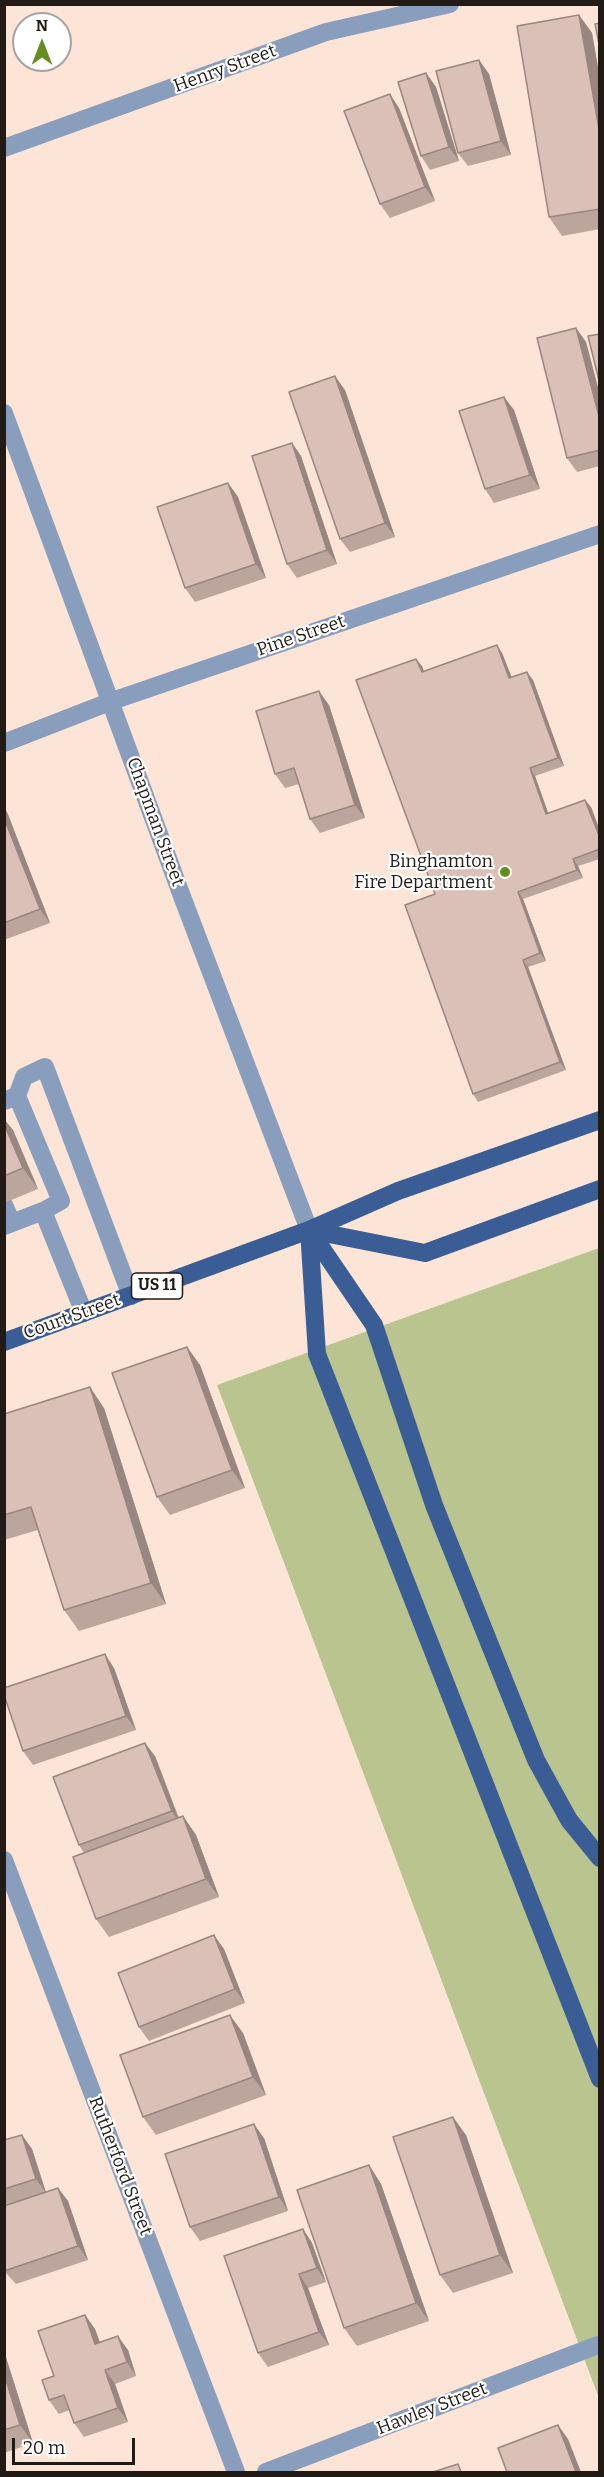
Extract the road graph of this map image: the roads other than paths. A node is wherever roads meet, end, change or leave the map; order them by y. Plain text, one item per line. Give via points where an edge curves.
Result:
1 (450, 4) edge
2 (4, 148) edge
3 (4, 413) edge
4 (600, 534) edge
5 (112, 701) junction
6 (4, 743) edge
7 (11, 1099) edge
8 (600, 1120) edge
9 (600, 1189) edge
10 (4, 1205) edge
11 (43, 1211) junction
12 (8, 1224) edge
13 (309, 1230) junction
14 (131, 1296) junction
15 (84, 1313) junction
16 (4, 1342) edge
17 (600, 1858) edge
18 (4, 1860) edge
19 (600, 2079) edge
20 (598, 2345) edge
21 (236, 2472) edge
22 (266, 2472) edge

1 - 2 street, Henry Street via 326,32
3 - 5 street, Chapman Street
4 - 5 street, Pine Street
5 - 6 street, Pine Street
5 - 13 street, Chapman Street
7 - 11 street via 61,1201
7 - 14 street via 24,1077 45,1067
8 - 13 main road, Court Street / US 11 via 398,1191
9 - 13 main road via 425,1253
10 - 12 street
11 - 12 street
11 - 15 street
13 - 14 main road, Court Street / US 11
13 - 17 main road via 374,1325 434,1506 536,1760 569,1820
13 - 19 main road via 316,1354
14 - 15 main road, Court Street / US 11
15 - 16 main road, Court Street / US 11
18 - 21 street, Rutherford Street
20 - 22 street, Hawley Street

